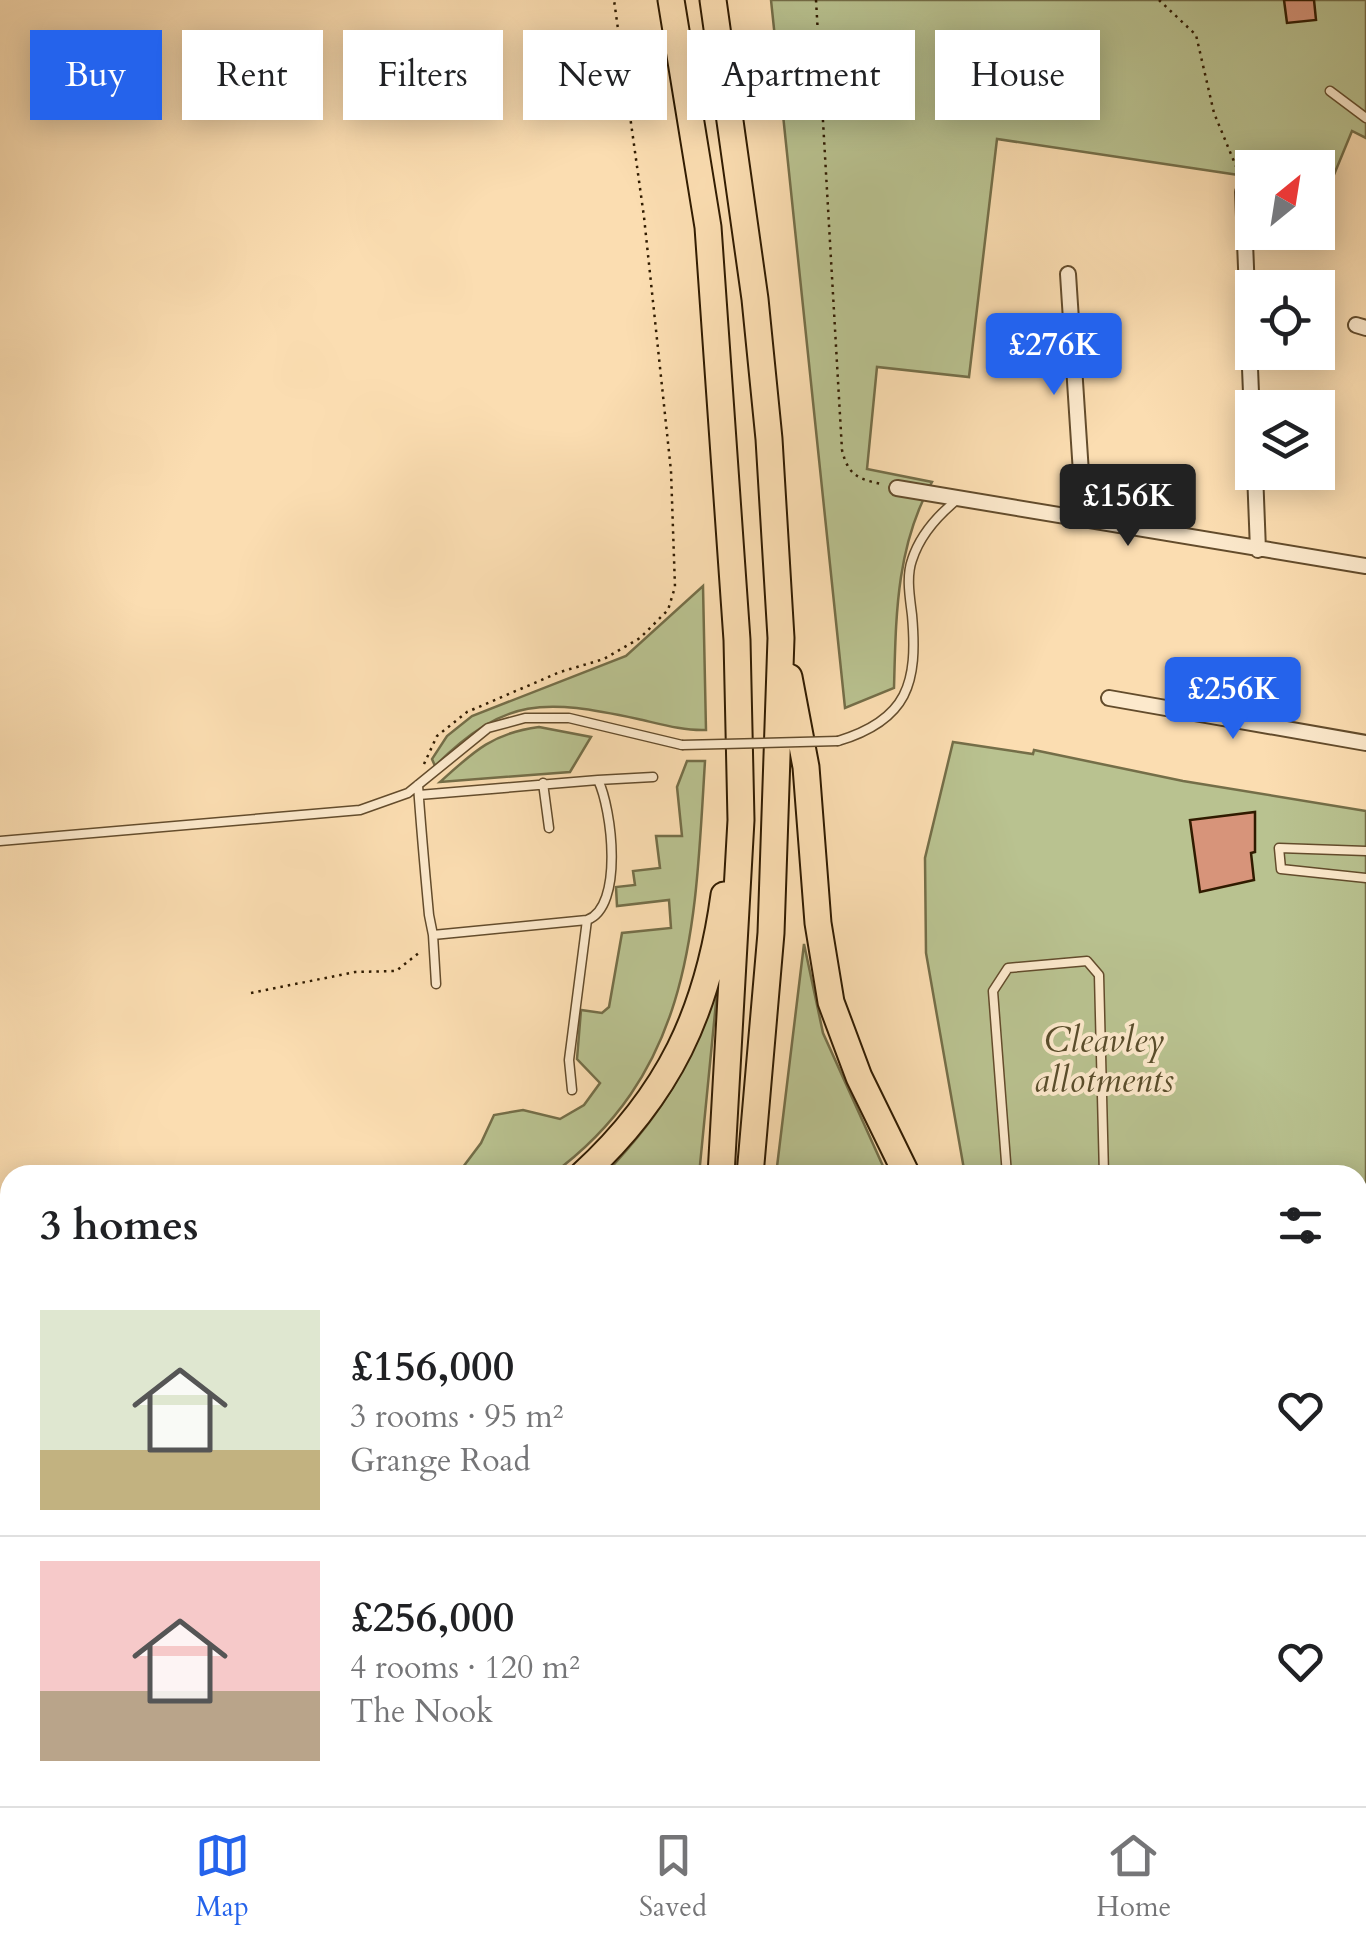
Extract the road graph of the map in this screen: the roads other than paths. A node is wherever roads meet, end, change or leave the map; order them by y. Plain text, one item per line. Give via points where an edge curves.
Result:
1 (671, 0) edge
2 (714, 0) edge
3 (1330, 91) dead end
4 (1366, 118) edge
5 (1245, 250) edge
6 (1068, 274) dead end
7 (1251, 390) edge
8 (897, 488) road end
9 (1256, 490) edge
10 (958, 498) junction
11 (1084, 519) junction
12 (1258, 550) junction
13 (1366, 566) edge
14 (781, 638) junction
15 (1109, 698) dead end
16 (738, 706) junction
17 (1366, 743) edge
18 (652, 777) dead end
19 (598, 780) junction
20 (543, 783) junction
21 (418, 790) junction
22 (549, 828) dead end
23 (0, 842) edge
24 (1366, 851) edge
25 (1366, 878) edge
26 (587, 920) junction
27 (433, 939) junction
28 (436, 984) dead end
29 (572, 1090) dead end
30 (886, 1131) junction
31 (591, 1165) edge
32 (722, 1165) edge
33 (751, 1165) edge
34 (902, 1165) edge
35 (908, 1165) edge
36 (1006, 1165) edge
37 (1104, 1165) edge

1 - 16 highway via 708,226
2 - 14 highway via 760,348
3 - 4 lane
5 - 7 street
6 - 11 street
8 - 10 street
9 - 12 street
10 - 11 street
10 - 21 lane, bridge via 938,515 910,563 910,684 891,716 866,733 838,741 682,745 570,718 526,718 488,728
11 - 12 street
12 - 13 street
14 - 30 highway via 806,767 824,974 841,1033
14 - 33 highway via 771,932
15 - 17 street
16 - 31 highway via 731,851 712,964 693,1024 651,1102
16 - 32 highway via 741,820
18 - 19 lane
19 - 20 lane
19 - 26 lane via 612,886 598,915
20 - 21 lane
20 - 22 lane
21 - 23 lane via 360,810
21 - 27 lane
24 - 25 lane via 1279,848 1281,869
26 - 27 lane
26 - 29 lane via 569,1060
27 - 28 lane
30 - 34 highway
30 - 35 highway
36 - 37 lane via 993,991 1008,968 1087,961 1099,975

